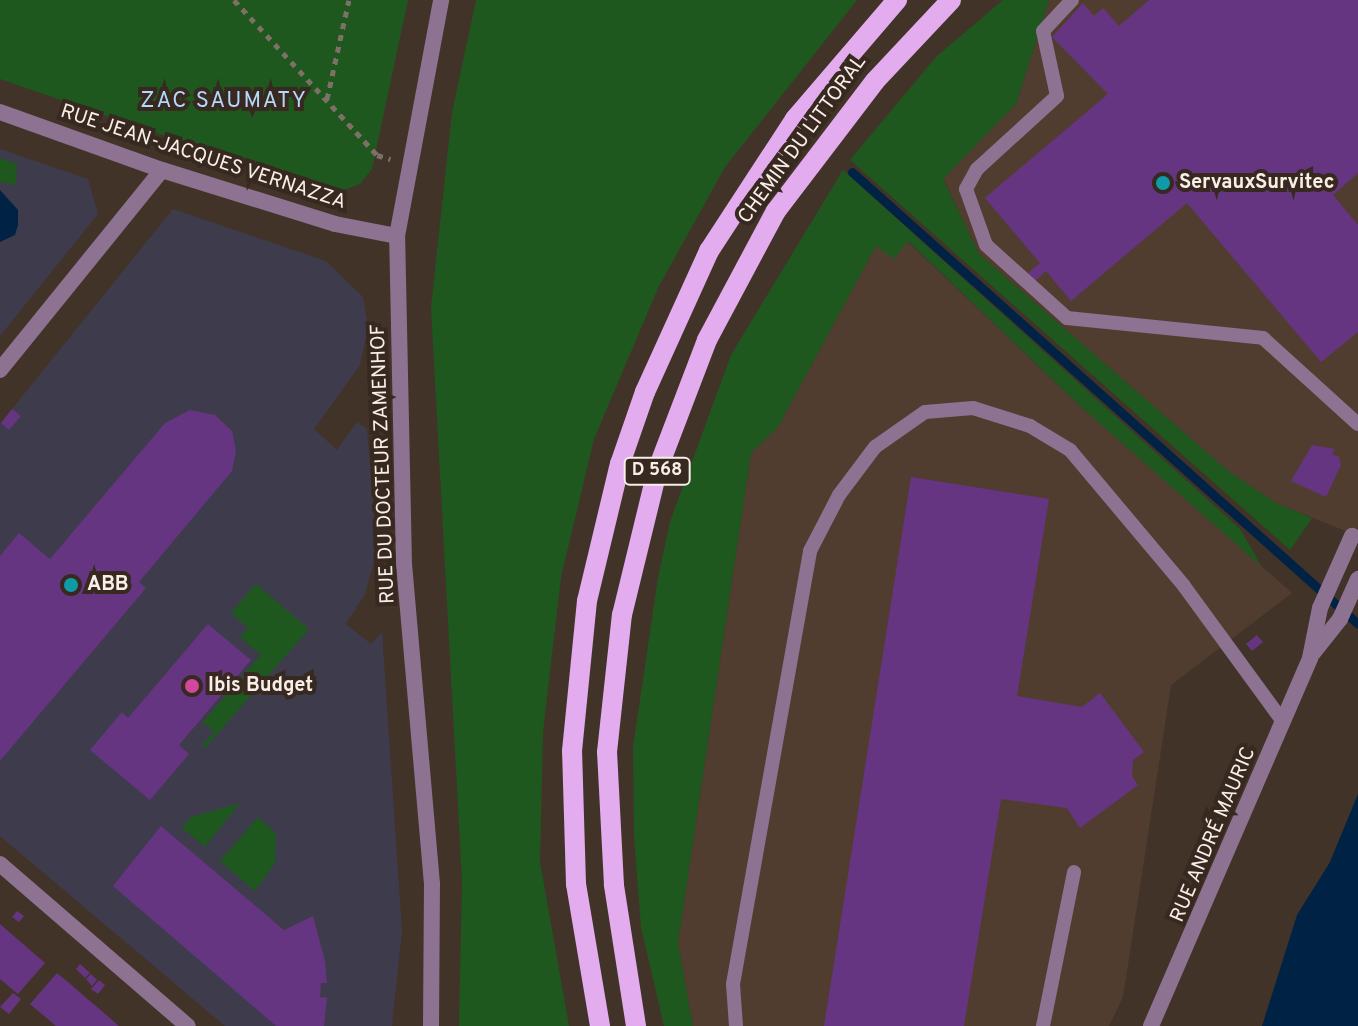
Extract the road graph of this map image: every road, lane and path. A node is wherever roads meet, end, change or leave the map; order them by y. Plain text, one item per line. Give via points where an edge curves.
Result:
1 (234, 0) edge
2 (349, 0) edge
3 (441, 0) edge
4 (897, 0) edge
5 (951, 0) edge
6 (1072, 0) edge
7 (327, 100) junction
8 (0, 112) edge
9 (377, 155) dead end
10 (162, 170) junction
11 (397, 236) junction
12 (0, 370) edge
13 (1358, 424) edge
14 (1355, 529) edge
15 (1357, 582) edge
16 (1310, 658) junction
17 (1283, 722) junction
18 (0, 864) edge
19 (1074, 872) dead end
20 (188, 1026) edge
21 (431, 1026) edge
22 (600, 1026) edge
23 (636, 1026) edge
24 (736, 1026) edge
25 (1043, 1026) edge
26 (1151, 1026) edge

1 - 7 path
2 - 7 path
3 - 11 street, RUE DU DOCTEUR ZAMENHOF
4 - 22 main road, CHEMIN DU LITTORAL / D 568 via 795,119 709,251 645,392 620,464 587,601 572,751 576,884
5 - 23 main road, CHEMIN DU LITTORAL / D 568 via 875,81 776,211 707,340 678,404 657,471 622,615 607,752 614,885
6 - 13 lane via 1043,31 1057,96 977,169 966,189 986,245 1067,318 1263,338
7 - 9 path
8 - 10 street, RUE JEAN-JACQUES VERNAZZA
10 - 11 street, RUE JEAN-JACQUES VERNAZZA via 335,224
10 - 12 street
11 - 21 street, RUE DU DOCTEUR ZAMENHOF via 404,565 432,884
14 - 16 street, RUE ANDRÉ MAURIC via 1320,608
15 - 16 street, RUE ANDRÉ MAURIC via 1340,619
16 - 17 street, RUE ANDRÉ MAURIC
17 - 24 lane via 1184,586 1070,450 1030,426 973,408 925,412 875,447 839,495 810,551 733,984
17 - 26 street, RUE ANDRÉ MAURIC
18 - 20 street
19 - 25 lane

